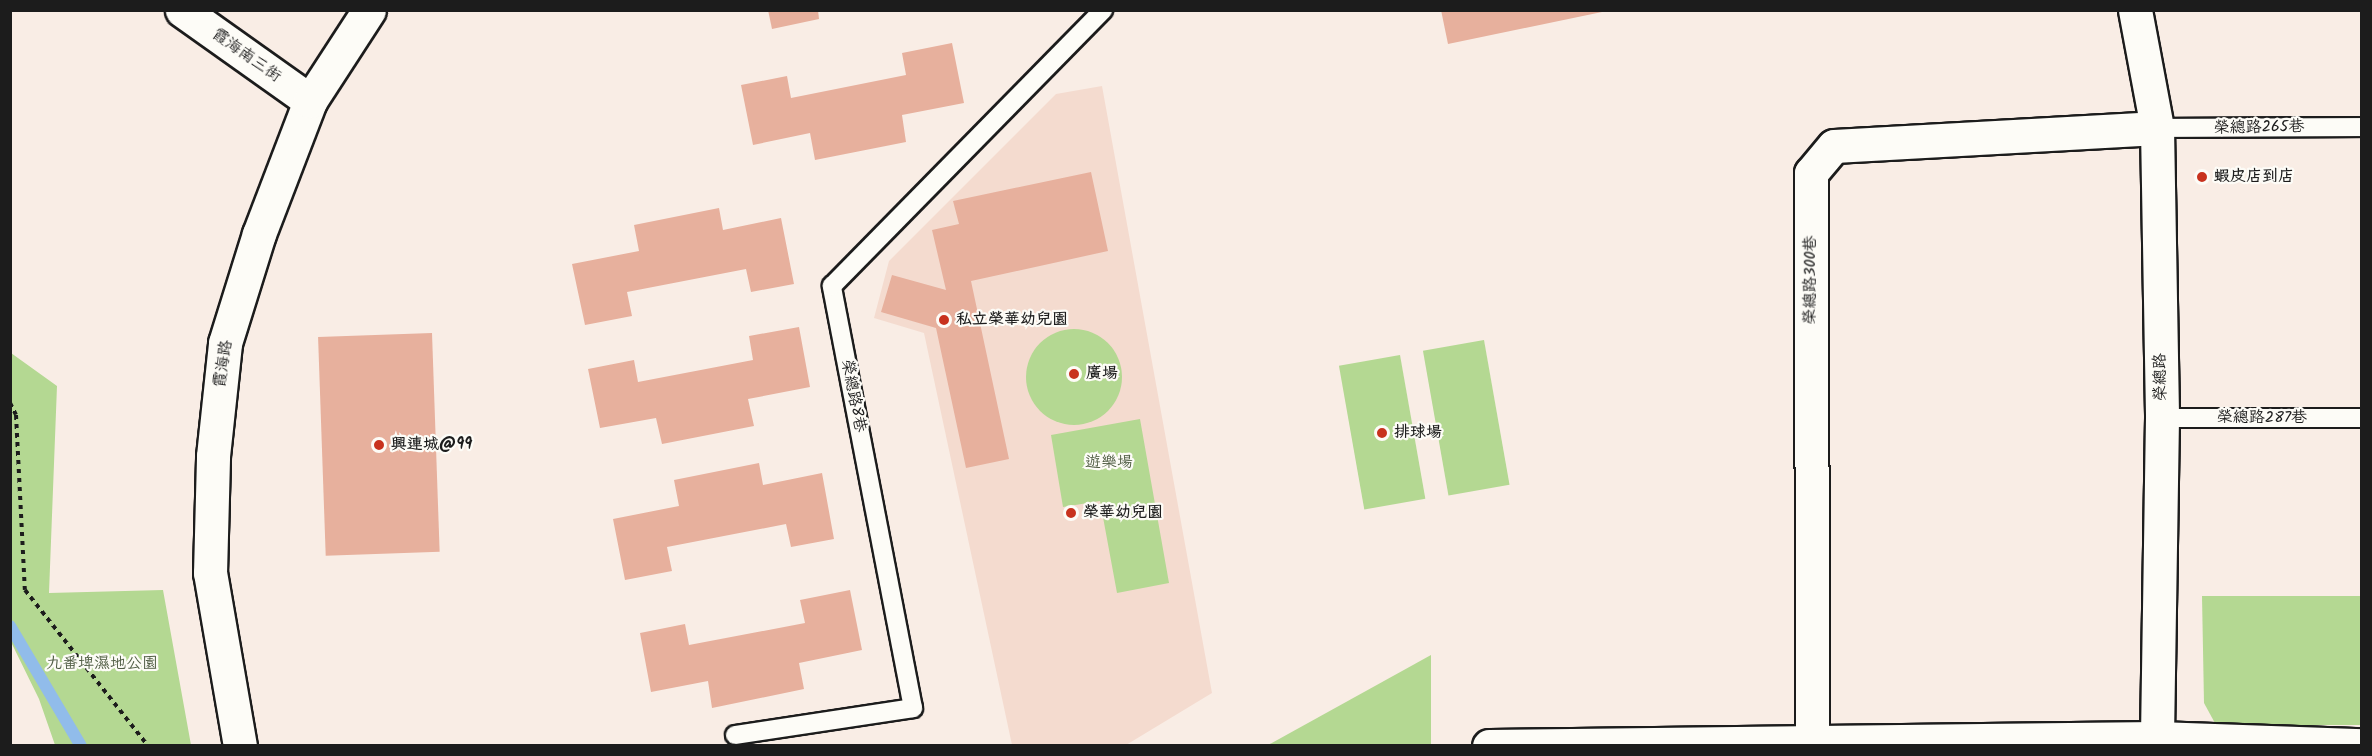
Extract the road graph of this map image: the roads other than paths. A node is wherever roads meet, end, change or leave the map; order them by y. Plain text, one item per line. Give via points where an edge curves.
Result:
1 (182, 10) edge
2 (369, 10) edge
3 (1103, 10) edge
4 (2135, 10) edge
5 (310, 101) junction
6 (2361, 127) edge
7 (2157, 128) junction
8 (2162, 418) junction
9 (2361, 418) edge
10 (735, 735) dead end
11 (2157, 742) edge
12 (1812, 745) edge
13 (240, 746) edge
14 (1489, 746) edge
15 (2361, 746) edge

1 - 5 street, 霞海南三街
2 - 5 street, 霞海路
3 - 10 lane, 榮總路8巷 via 832,286 914,708
4 - 7 street, 榮總路
5 - 13 street, 霞海路 via 259,234 225,343 213,456 210,573
6 - 7 lane, 榮總路265巷
7 - 8 street, 榮總路
7 - 12 street, 榮總路300巷 via 1834,147 1811,173
8 - 9 lane, 榮總路287巷
8 - 11 street, 榮總路
11 - 12 street
11 - 15 street
12 - 14 street

